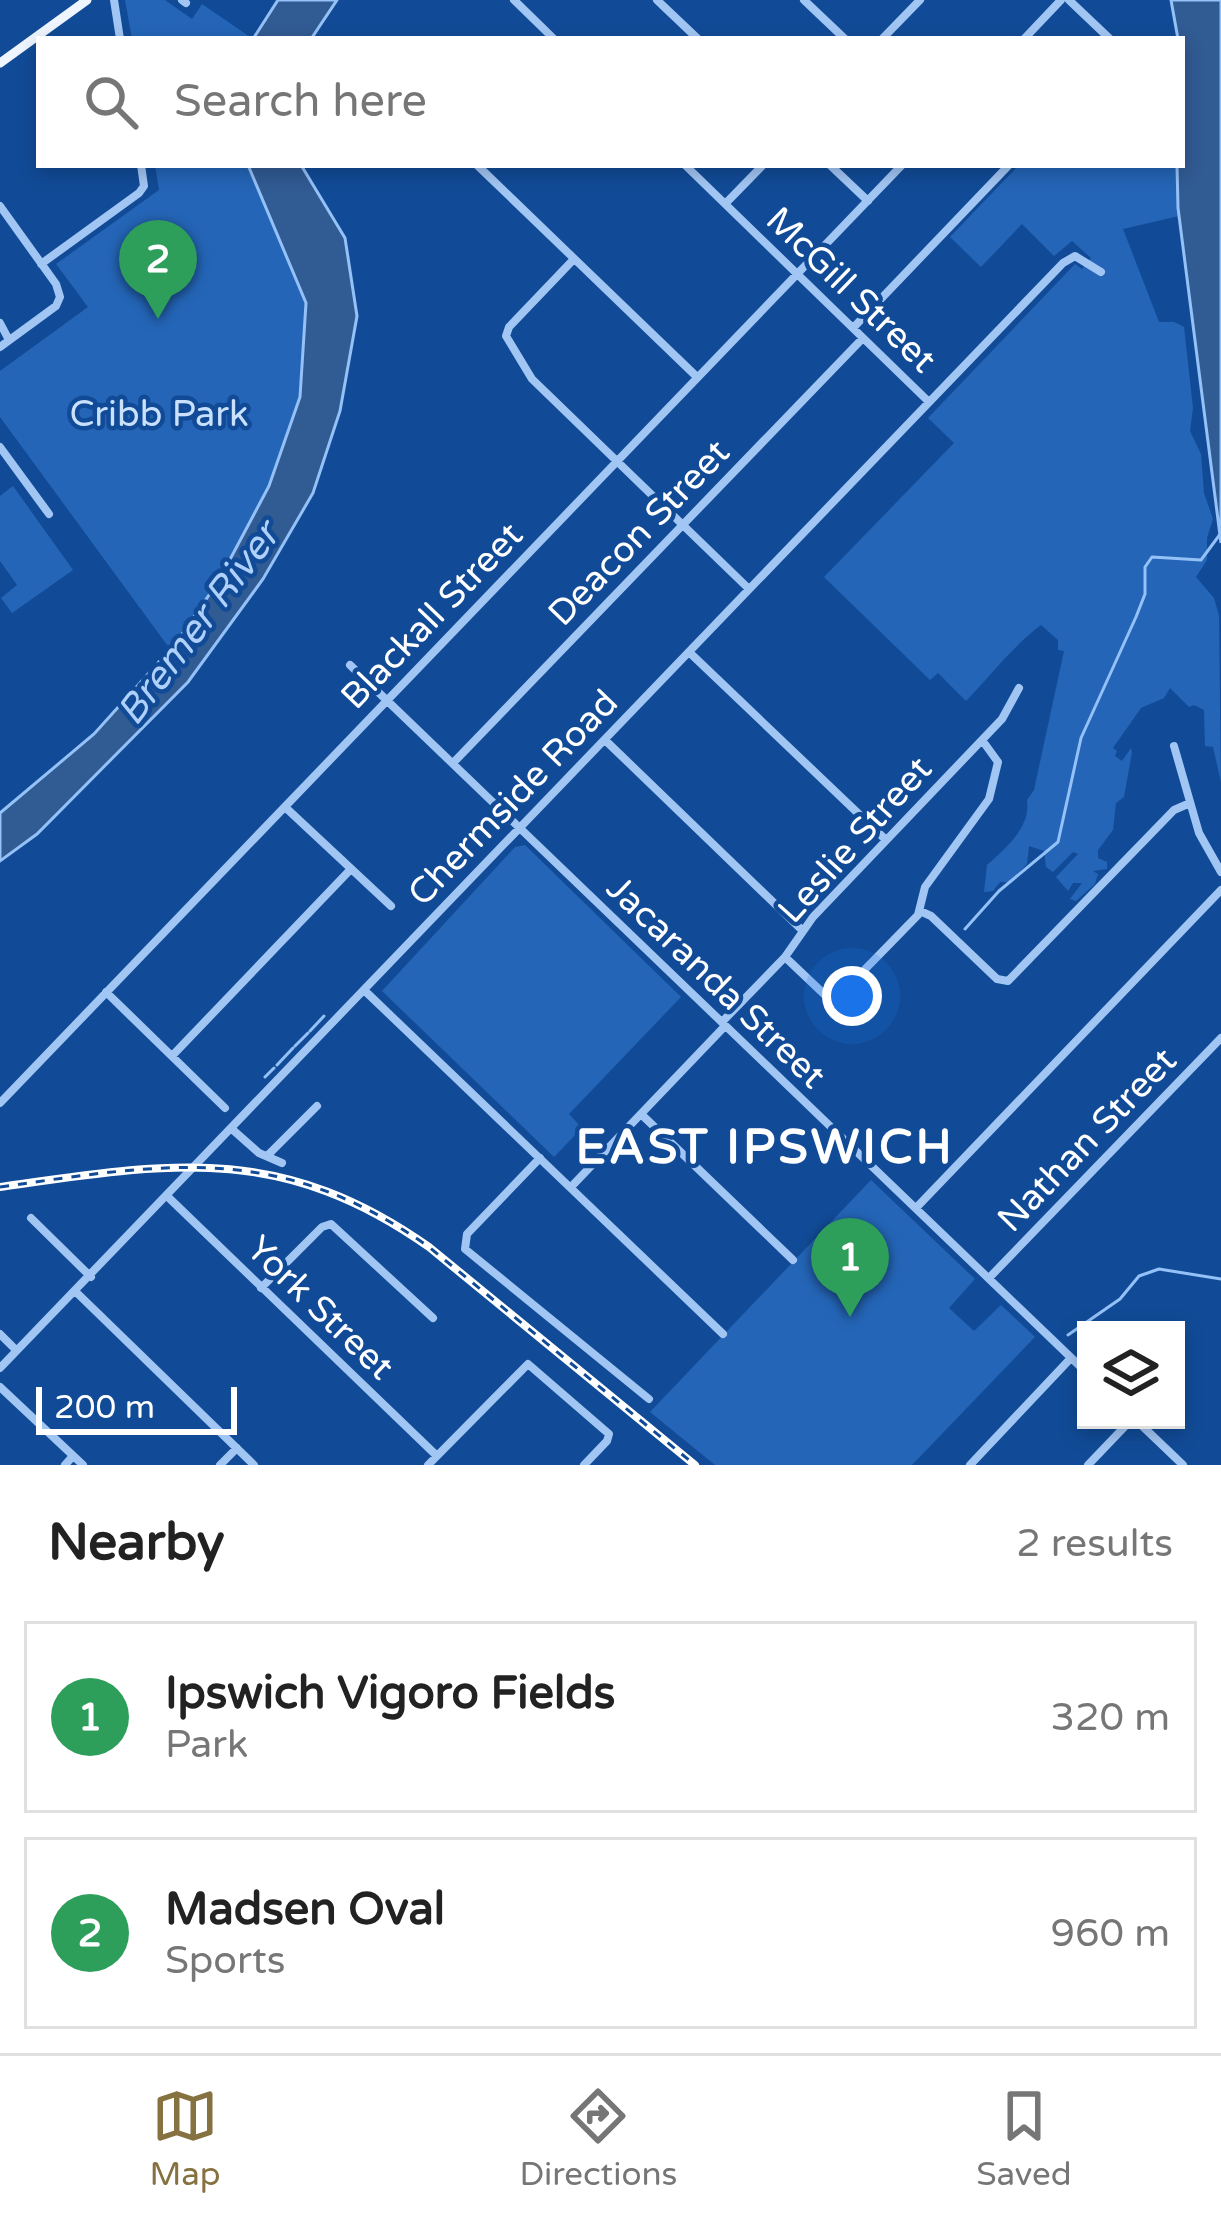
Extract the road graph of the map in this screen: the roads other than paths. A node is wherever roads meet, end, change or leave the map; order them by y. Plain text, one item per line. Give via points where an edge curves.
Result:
1 (87, 0) edge
2 (114, 0) edge
3 (514, 0) edge
4 (657, 0) edge
5 (805, 0) edge
6 (920, 0) edge
7 (1065, 0) edge
8 (37, 36) edge
9 (120, 36) edge
10 (551, 36) edge
11 (695, 36) edge
12 (842, 36) edge
13 (885, 36) edge
14 (1027, 36) edge
15 (1107, 36) edge
16 (36, 37) edge
17 (0, 63) edge
18 (141, 168) edge
19 (484, 168) edge
20 (688, 168) edge
21 (760, 168) edge
22 (833, 168) edge
23 (899, 168) edge
24 (1006, 168) edge
25 (868, 201) junction
26 (725, 204) junction
27 (0, 206) edge
28 (574, 259) junction
29 (41, 264) junction
30 (1101, 272) dead end
31 (796, 274) junction
32 (0, 323) edge
33 (853, 328) junction
34 (863, 338) junction
35 (9, 340) junction
36 (0, 346) edge
37 (697, 377) junction
38 (929, 402) junction
39 (0, 447) edge
40 (616, 461) junction
41 (49, 514) dead end
42 (682, 525) junction
43 (748, 589) junction
44 (689, 652) junction
45 (350, 665) dead end
46 (1019, 688) dead end
47 (386, 700) junction
48 (604, 739) junction
49 (982, 740) junction
50 (1174, 746) dead end
51 (453, 764) junction
52 (1190, 802) junction
53 (284, 807) junction
54 (519, 827) junction
55 (886, 840) junction
56 (350, 870) junction
57 (1221, 872) edge
58 (1221, 890) edge
59 (391, 906) dead end
60 (920, 911) junction
61 (802, 930) junction
62 (785, 957) junction
63 (364, 990) junction
64 (106, 992) junction
65 (724, 1024) junction
66 (1221, 1038) edge
67 (172, 1056) junction
68 (0, 1103) edge
69 (317, 1106) dead end
70 (225, 1108) dead end
71 (641, 1114) junction
72 (233, 1130) junction
73 (268, 1156) junction
74 (540, 1159) junction
75 (282, 1163) dead end
76 (571, 1187) junction
77 (168, 1198) junction
78 (916, 1208) junction
79 (31, 1218) dead end
80 (793, 1260) dead end
81 (91, 1277) junction
82 (989, 1278) junction
83 (261, 1288) junction
84 (76, 1292) junction
85 (434, 1318) dead end
86 (0, 1334) edge
87 (724, 1334) dead end
88 (16, 1350) junction
89 (1071, 1358) junction
90 (1077, 1364) edge
91 (0, 1367) edge
92 (0, 1387) edge
93 (650, 1399) dead end
94 (1124, 1429) edge
95 (1143, 1429) edge
96 (237, 1448) junction
97 (73, 1456) junction
98 (437, 1456) junction
99 (64, 1465) edge
100 (82, 1465) edge
101 (220, 1465) edge
102 (254, 1465) edge
103 (428, 1465) edge
104 (584, 1465) edge
105 (970, 1465) edge
106 (1088, 1465) edge
107 (1183, 1465) edge

1 - 8 main road
2 - 9 street
3 - 10 street
4 - 11 street
5 - 12 street
6 - 13 street
7 - 14 street
7 - 15 street
16 - 17 main road
18 - 29 street via 144,186
19 - 28 street
20 - 26 street, McGill Street
21 - 26 street
22 - 25 street
23 - 25 street, Blackall Street
24 - 33 street
25 - 31 street, Blackall Street
26 - 31 street, McGill Street
27 - 29 street
28 - 37 street
28 - 40 street via 506,333 526,373
29 - 35 street via 60,299
30 - 38 street, Chermside Road via 1076,256 1063,263
31 - 33 street, McGill Street
31 - 37 street, Blackall Street
32 - 35 street
33 - 34 street, McGill Street
34 - 38 street, McGill Street
34 - 42 street, Deacon Street
35 - 36 street
37 - 40 street, Blackall Street
38 - 43 street, Chermside Road
39 - 41 street
40 - 42 street
40 - 47 street, Blackall Street
42 - 43 street
42 - 51 street, Deacon Street
43 - 44 street, Chermside Road
44 - 48 street, Chermside Road
44 - 55 street
45 - 47 street, Jacaranda Street
46 - 49 street, Leslie Street
47 - 51 street, Jacaranda Street
47 - 53 street, Blackall Street
48 - 54 street, Chermside Road
48 - 61 street
49 - 55 street, Leslie Street
49 - 60 street via 998,762 990,795 925,887
50 - 52 street
51 - 54 street, Jacaranda Street
52 - 57 street
52 - 60 street via 1008,981
53 - 56 street
53 - 64 street, Blackall Street
54 - 63 street, Chermside Road
54 - 65 street, Jacaranda Street
55 - 61 street, Leslie Street
56 - 59 street
56 - 67 street
58 - 78 street
60 - 62 street via 834,999
61 - 62 street, Leslie Street
62 - 65 street, Leslie Street
63 - 72 street, Chermside Road
63 - 74 street
64 - 67 street
64 - 68 street, Blackall Street
65 - 71 street, Leslie Street
65 - 78 street, Jacaranda Street
66 - 82 street, Nathan Street
67 - 70 street
69 - 73 street
71 - 76 street, Leslie Street
71 - 80 street
72 - 73 street
72 - 77 street, Chermside Road
73 - 75 street
74 - 76 street
74 - 93 street via 464,1244
76 - 87 street
77 - 81 street, Chermside Road
77 - 83 street, York Street
78 - 82 street, Jacaranda Street
79 - 81 street
81 - 84 street, Chermside Road
82 - 89 street, Jacaranda Street
83 - 85 street via 331,1224
83 - 98 street, York Street
84 - 88 street, Chermside Road
84 - 96 street
86 - 88 street
88 - 91 street, Chermside Road
89 - 90 street, Jacaranda Street
89 - 105 street
92 - 97 street
94 - 106 street
95 - 107 street
96 - 101 street
96 - 102 street
97 - 99 street
97 - 100 street
98 - 103 street
98 - 104 street via 528,1364 610,1438

